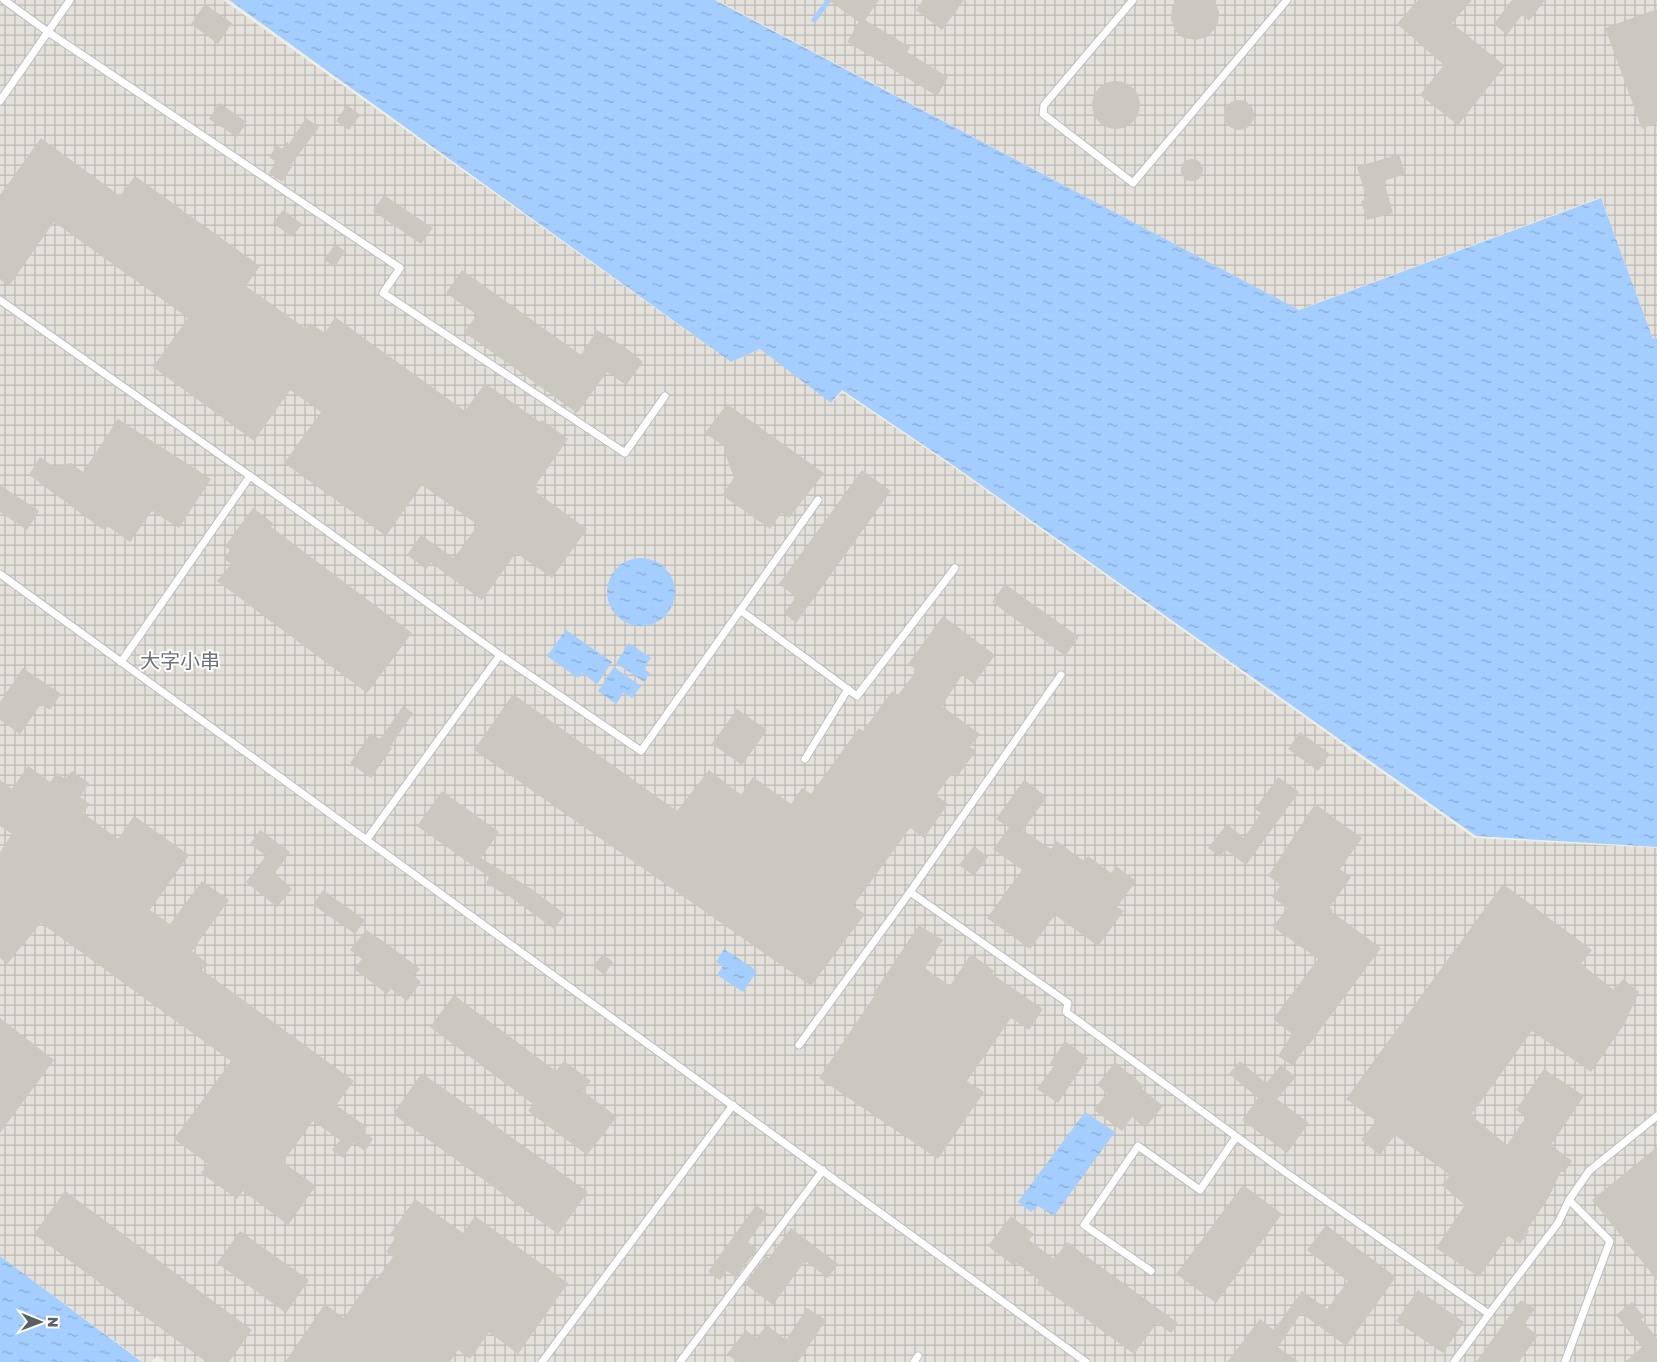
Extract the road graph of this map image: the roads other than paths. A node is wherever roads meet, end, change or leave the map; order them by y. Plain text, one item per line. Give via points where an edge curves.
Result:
1 (4, 0) edge
2 (70, 0) edge
3 (1134, 0) edge
4 (1287, 0) edge
5 (48, 32) junction
6 (0, 101) edge
7 (0, 300) edge
8 (665, 396) dead end
9 (250, 476) junction
10 (818, 500) dead end
11 (954, 568) dead end
12 (0, 574) edge
13 (740, 610) junction
14 (500, 655) junction
15 (121, 662) junction
16 (1061, 675) dead end
17 (848, 689) junction
18 (805, 760) dead end
19 (368, 839) junction
20 (910, 892) junction
21 (800, 1045) dead end
22 (733, 1104) junction
23 (1657, 1116) edge
24 (1236, 1137) junction
25 (823, 1170) junction
26 (1569, 1200) junction
27 (1151, 1271) dead end
28 (1489, 1314) junction
29 (542, 1362) edge
30 (680, 1362) edge
31 (1086, 1362) edge
32 (1454, 1362) edge
33 (1565, 1362) edge

1 - 5 lane
2 - 5 lane
3 - 4 lane via 1044,105 1043,114 1133,183
5 - 6 lane
5 - 8 lane via 400,268 383,293 625,453
7 - 9 lane
9 - 14 lane
9 - 15 lane
10 - 13 lane
11 - 17 lane via 857,696
12 - 15 lane
13 - 14 lane via 641,752
13 - 17 lane
14 - 19 lane
15 - 19 lane
16 - 20 lane
17 - 18 lane
19 - 22 lane
20 - 21 lane
20 - 24 lane via 1068,1003 1066,1012
22 - 25 lane
22 - 29 lane
23 - 26 lane via 1589,1171
24 - 27 lane via 1200,1190 1138,1146 1084,1225
24 - 28 lane
25 - 30 lane
25 - 31 lane
26 - 28 lane via 1558,1223
26 - 33 lane via 1610,1241
28 - 32 lane

